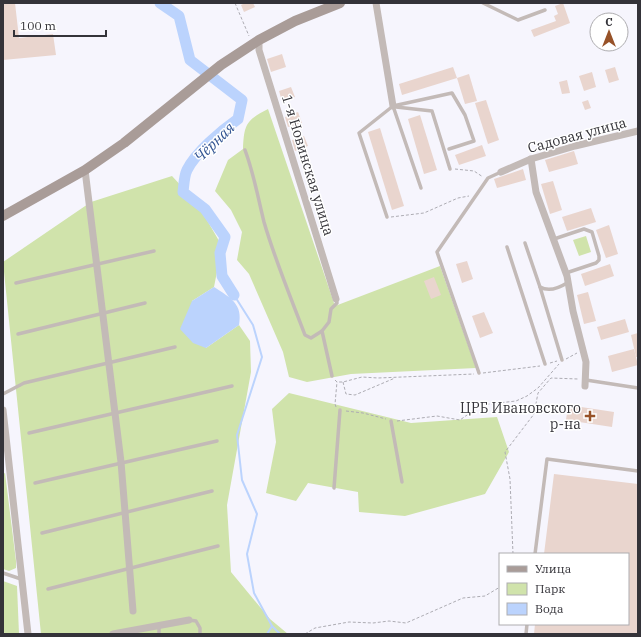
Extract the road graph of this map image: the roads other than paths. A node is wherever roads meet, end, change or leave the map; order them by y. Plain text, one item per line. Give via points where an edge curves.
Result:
1 (340, 3) edge
2 (376, 3) edge
3 (483, 3) edge
4 (325, 6) edge
5 (545, 10) dead end
6 (256, 42) junction
7 (393, 106) junction
8 (638, 131) edge
9 (449, 149) dead end
10 (245, 150) dead end
11 (531, 160) junction
12 (450, 169) road end
13 (85, 170) junction
14 (501, 172) joint
15 (421, 188) dead end
16 (3, 216) edge
17 (387, 217) road end
18 (554, 239) junction
19 (525, 243) dead end
20 (507, 247) dead end
21 (154, 251) dead end
22 (97, 264) junction
23 (566, 273) junction
24 (568, 282) junction
25 (16, 283) dead end
26 (540, 287) junction
27 (336, 299) joint
28 (145, 303) dead end
29 (103, 314) junction
30 (322, 331) junction
31 (18, 334) dead end
32 (175, 347) dead end
33 (562, 360) road end
34 (109, 363) junction
35 (545, 364) road end
36 (479, 373) road end
37 (332, 376) road end
38 (585, 383) joint
39 (232, 386) dead end
40 (638, 388) edge
41 (3, 394) edge
42 (3, 410) edge
43 (340, 410) road end
44 (115, 413) junction
45 (391, 421) road end
46 (29, 433) dead end
47 (217, 441) dead end
48 (121, 462) junction
49 (638, 470) edge
50 (402, 482) dead end
51 (35, 483) dead end
52 (334, 488) dead end
53 (212, 491) dead end
54 (125, 511) junction
55 (42, 533) dead end
56 (218, 546) dead end
57 (535, 553) edge
58 (130, 568) junction
59 (3, 574) edge
60 (22, 579) junction
61 (48, 588) dead end
62 (134, 611) dead end
63 (189, 620) joint
64 (159, 625) junction
65 (122, 633) edge
66 (28, 634) edge
67 (113, 634) edge
68 (159, 634) edge
69 (200, 634) edge

1 - 4 main road
2 - 7 street
3 - 5 lane via 518,20
4 - 6 main road
6 - 13 main road via 221,65 124,144
6 - 27 street, 1-я Новинская улица
7 - 9 lane via 452,92 465,115 474,141
7 - 12 lane via 432,111
7 - 15 lane
7 - 17 lane via 359,133
8 - 11 street, Садовая улица via 575,146
10 - 30 lane via 254,174 275,257 305,335 310,338
11 - 14 street, Садовая улица
11 - 18 street via 536,192
13 - 16 main road
13 - 22 street
14 - 36 lane via 487,179 437,252
18 - 23 street
18 - 23 lane via 584,229 592,232 599,260
19 - 26 lane
20 - 35 lane
21 - 22 lane
22 - 25 lane
22 - 29 street
23 - 24 street
24 - 26 lane via 560,287 545,290
24 - 38 street via 586,362
26 - 33 lane
27 - 30 lane via 337,304 331,309 329,322
28 - 29 lane
29 - 31 lane
29 - 34 street
30 - 37 lane
32 - 34 lane
34 - 41 lane via 24,383
34 - 44 street
38 - 40 lane
39 - 44 lane
42 - 60 street
43 - 52 lane
44 - 46 lane
44 - 48 street
45 - 50 lane
47 - 48 lane
48 - 51 lane
48 - 54 street
49 - 57 lane via 546,459
53 - 54 lane
54 - 55 lane
54 - 58 street
56 - 58 lane
58 - 61 lane
58 - 62 street
59 - 60 lane
60 - 66 street
63 - 64 street
63 - 69 lane via 196,621
64 - 65 street
64 - 68 lane
65 - 67 street

